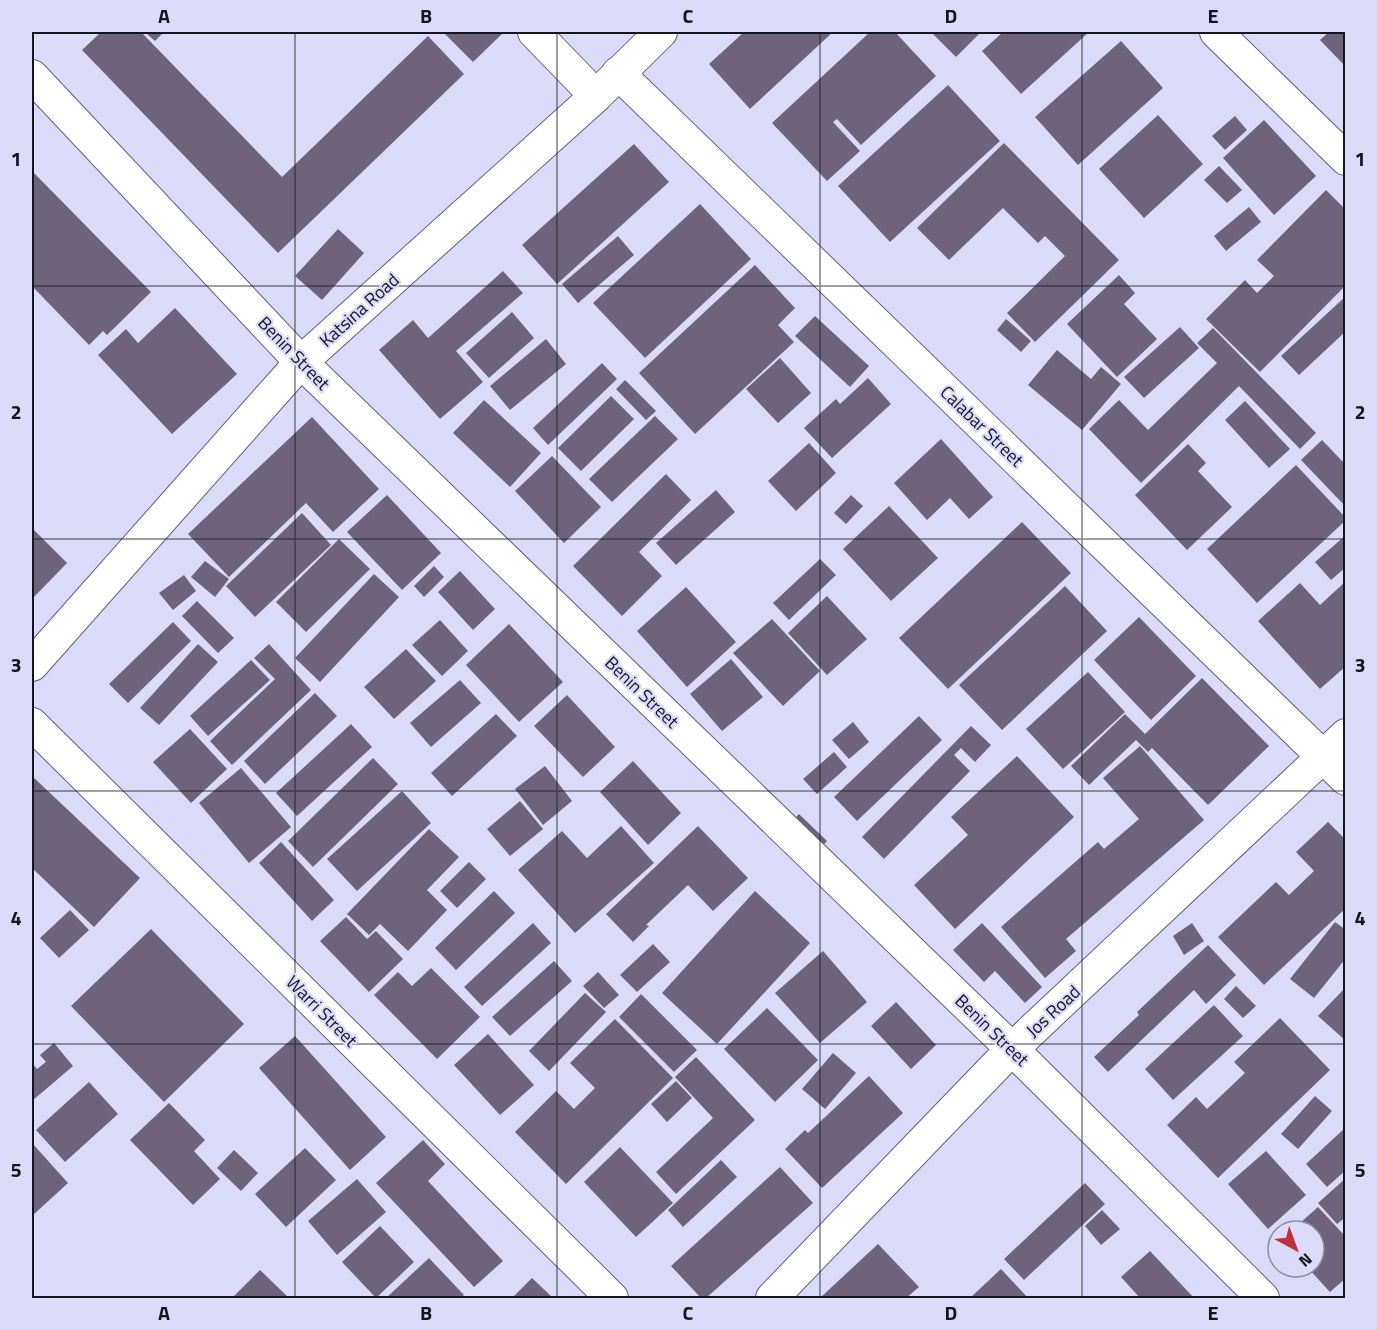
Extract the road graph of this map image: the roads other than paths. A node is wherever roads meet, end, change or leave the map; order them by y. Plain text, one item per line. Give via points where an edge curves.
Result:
1 (534, 32) edge
2 (661, 32) edge
3 (1216, 32) edge
4 (618, 73) junction
5 (32, 76) edge
6 (596, 96) junction
7 (1346, 159) edge
8 (301, 362) junction
9 (32, 664) edge
10 (32, 724) edge
11 (1346, 735) edge
12 (1323, 758) junction
13 (1346, 779) edge
14 (1012, 1049) junction
15 (612, 1299) edge
16 (772, 1299) edge
17 (1263, 1299) edge

1 - 6 street
2 - 4 street, Katsina Road
3 - 7 street
4 - 6 street, Katsina Road
4 - 12 street, Calabar Street
5 - 8 street, Benin Street
6 - 8 street, Katsina Road
8 - 9 street, Katsina Road
8 - 14 street, Benin Street
10 - 15 street, Warri Street
11 - 12 street, Jos Road
12 - 13 street, Calabar Street
12 - 14 street, Jos Road
14 - 16 street, Jos Road
14 - 17 street, Benin Street

